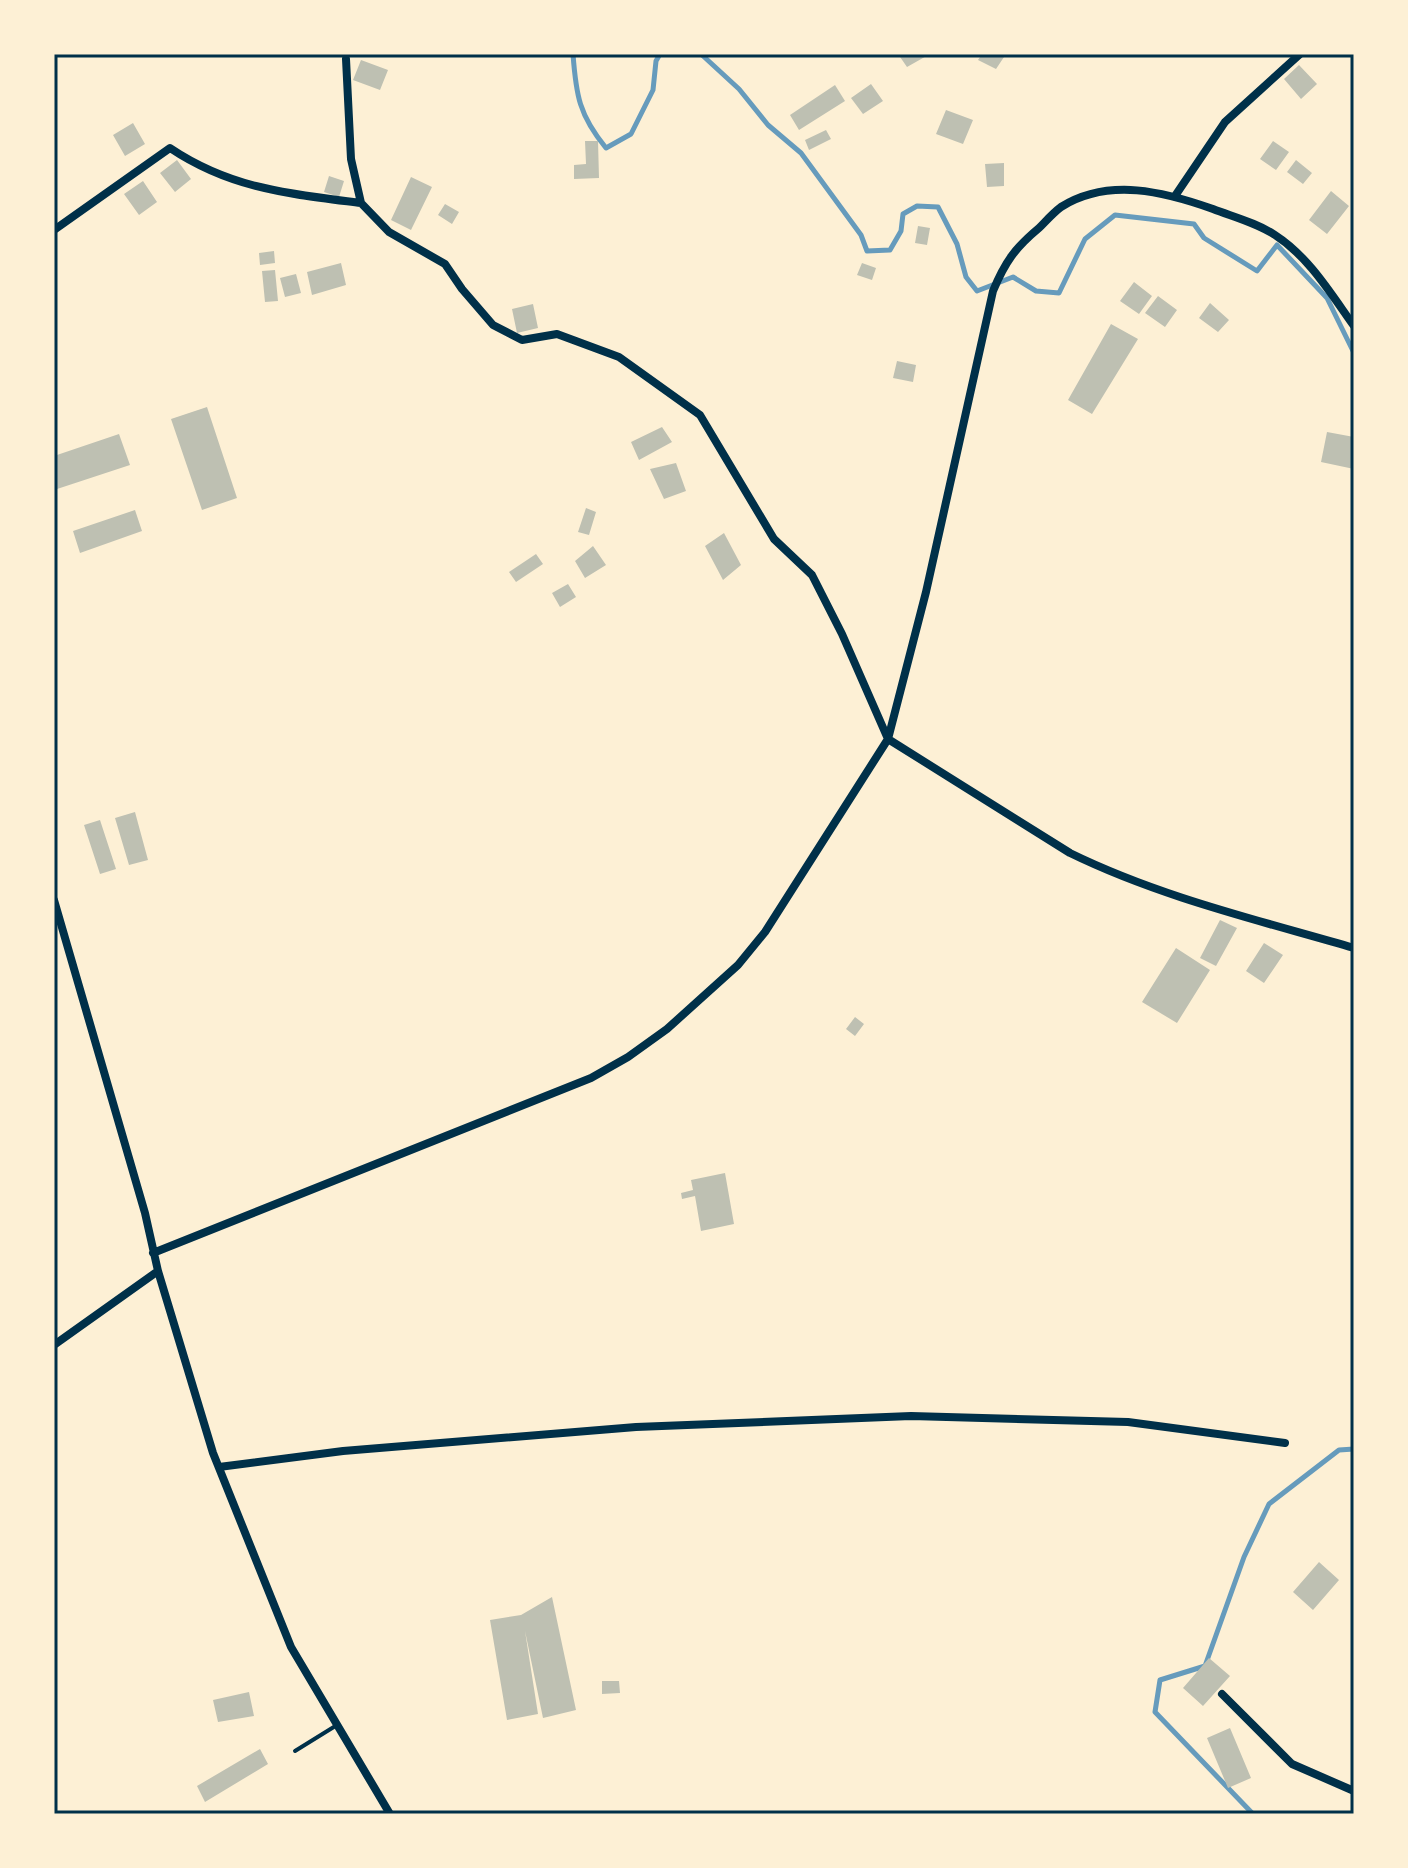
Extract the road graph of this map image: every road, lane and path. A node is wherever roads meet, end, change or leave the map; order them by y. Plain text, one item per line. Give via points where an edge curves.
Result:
1 (1300, 54) edge
2 (346, 59) dead end
3 (1175, 196) junction
4 (361, 203) junction
5 (54, 230) edge
6 (1354, 326) edge
7 (888, 739) junction
8 (54, 900) edge
9 (1354, 948) edge
10 (153, 1253) junction
11 (158, 1271) junction
12 (54, 1345) edge
13 (1285, 1443) dead end
14 (219, 1467) junction
15 (1222, 1694) dead end
16 (338, 1724) junction
17 (295, 1751) dead end
18 (1354, 1791) edge
19 (390, 1814) edge

1 - 3 street via 1225,122
2 - 4 street via 351,159
3 - 6 street via 1274,234 1300,254
3 - 7 street via 1121,189 1092,194 1062,207 1004,263 993,291
4 - 5 street via 282,193 228,178 198,167 170,148
4 - 7 street via 389,232 445,264 493,325 522,340 557,334 619,357 700,415 774,539 812,575
7 - 9 street via 1098,867 1162,892
7 - 10 street via 765,932 705,996 628,1057 591,1078
8 - 10 street
10 - 11 street
11 - 12 street
11 - 14 street
13 - 14 street via 1128,1422 911,1416 636,1427 343,1451
14 - 16 street via 291,1647
15 - 18 street via 1292,1764
16 - 17 lane
16 - 19 street

